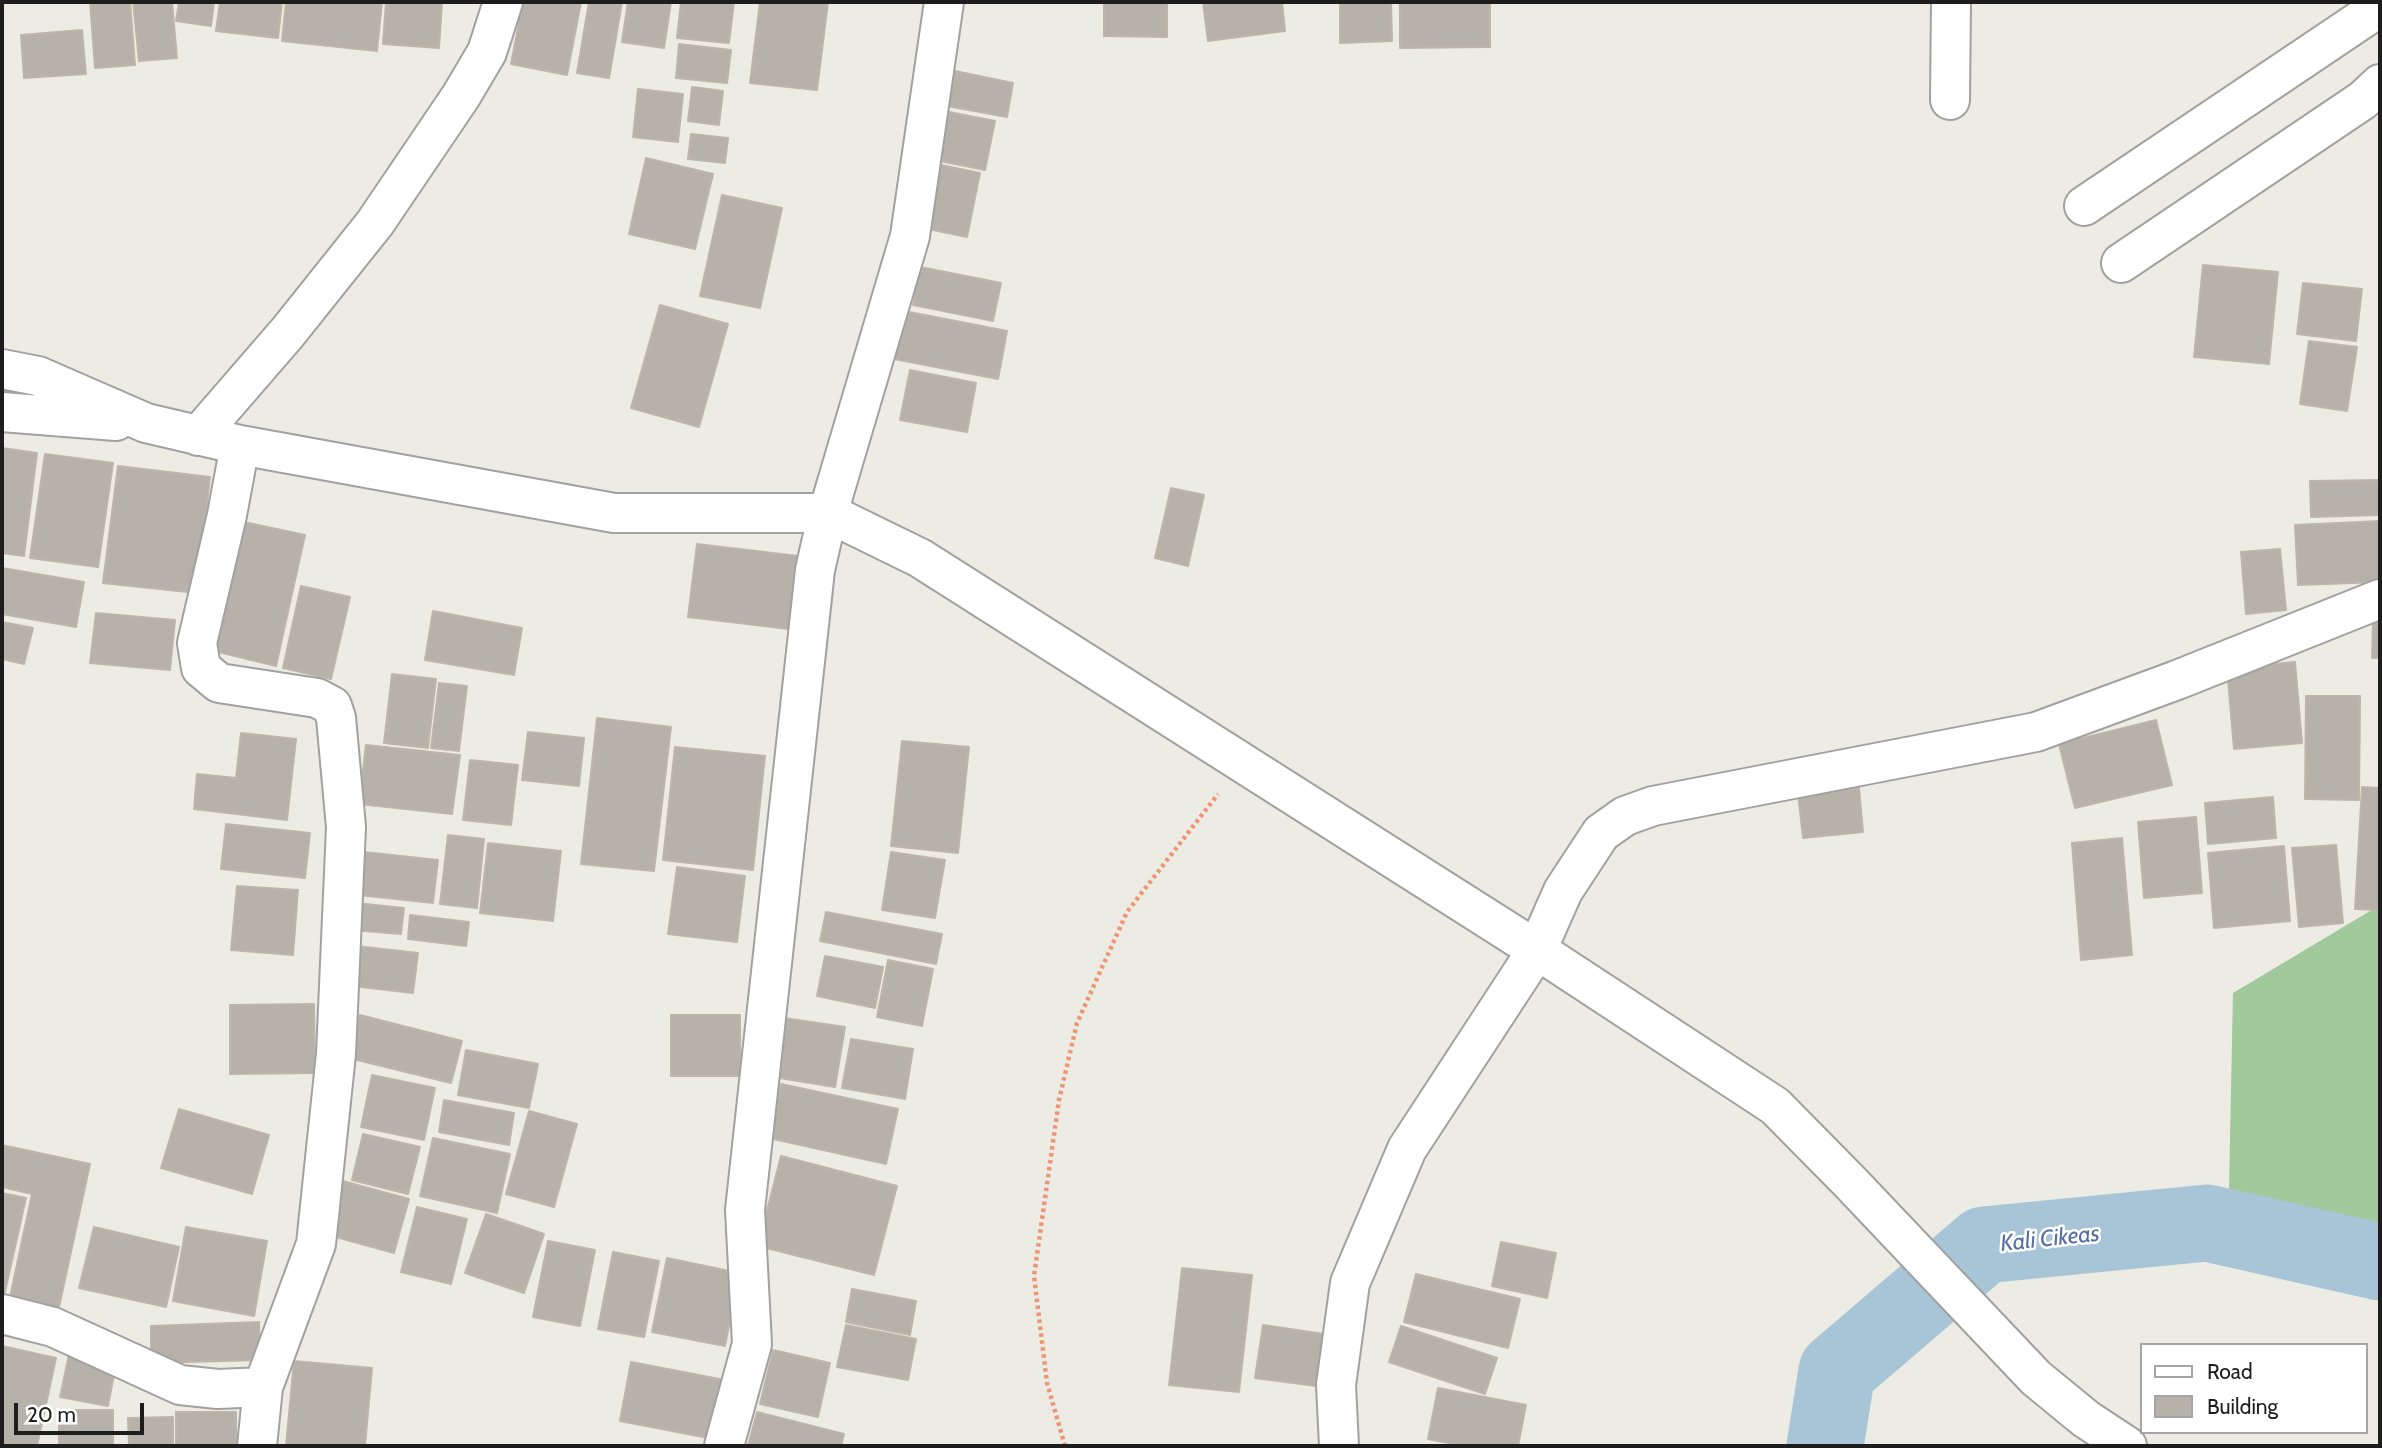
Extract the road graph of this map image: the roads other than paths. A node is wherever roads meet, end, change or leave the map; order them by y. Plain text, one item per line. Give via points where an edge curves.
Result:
1 (503, 2) edge
2 (944, 2) edge
3 (1951, 2) edge
4 (2380, 7) edge
5 (2380, 84) edge
6 (1950, 100) dead end
7 (2084, 206) dead end
8 (2121, 263) dead end
9 (2, 369) edge
10 (2, 412) edge
11 (146, 423) junction
12 (198, 436) junction
13 (240, 445) junction
14 (828, 513) junction
15 (2380, 599) edge
16 (1537, 950) junction
17 (2, 1314) edge
18 (263, 1387) junction
19 (257, 1446) edge
20 (724, 1446) edge
21 (1339, 1446) edge
22 (2127, 1446) edge

1 - 12 street via 487,52 375,223
2 - 14 street via 910,236
3 - 6 street
4 - 7 street
5 - 8 street
9 - 11 street via 38,376
10 - 11 street
11 - 12 street
12 - 13 street
13 - 14 street via 614,513
13 - 18 street via 197,643 201,668 219,683 317,698 332,706 346,827 336,1054 316,1244
14 - 16 street via 920,558
14 - 20 street via 815,570 744,1210 752,1343
15 - 16 street via 2036,732 1653,806 1625,816 1601,833 1563,891
16 - 21 street via 1407,1149 1350,1283 1336,1385
16 - 22 street via 1774,1106 2036,1378
17 - 18 street via 53,1326 180,1385
18 - 19 street

